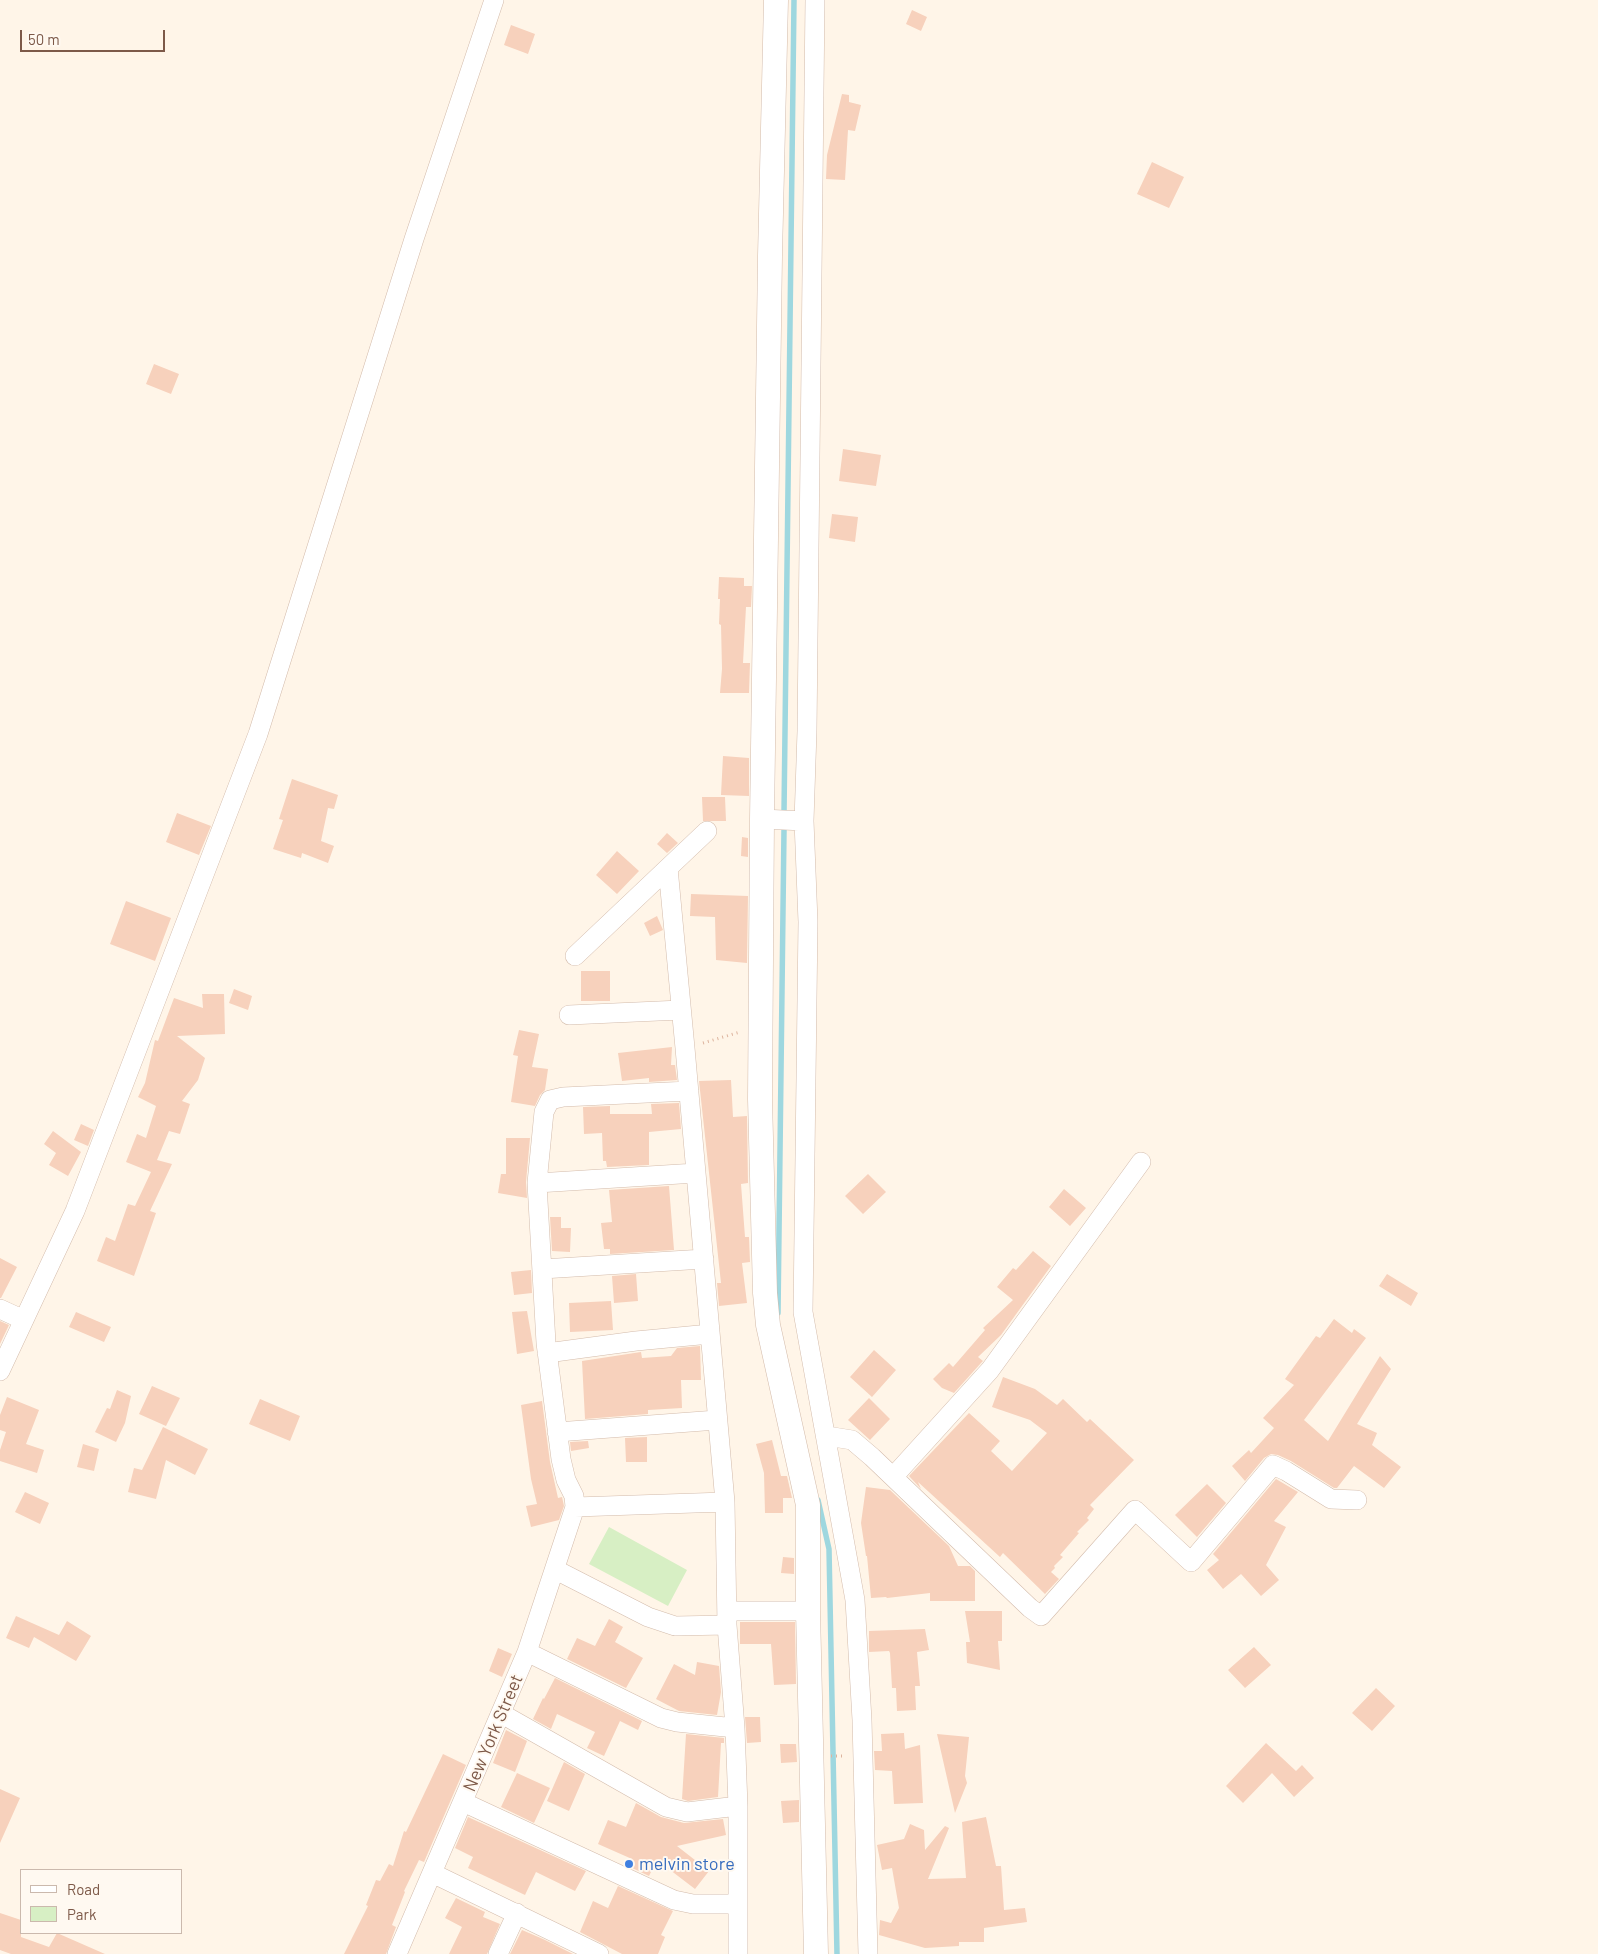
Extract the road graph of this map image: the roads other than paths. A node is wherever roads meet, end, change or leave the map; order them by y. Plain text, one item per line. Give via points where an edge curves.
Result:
1 (494, 0) edge
2 (776, 0) edge
3 (815, 0) edge
4 (762, 819) junction
5 (804, 821) junction
6 (707, 831) dead end
7 (668, 868) junction
8 (575, 956) dead end
9 (682, 1010) junction
10 (569, 1015) dead end
11 (689, 1091) junction
12 (1141, 1162) dead end
13 (696, 1173) junction
14 (537, 1183) junction
15 (704, 1258) junction
16 (542, 1269) junction
17 (0, 1309) edge
18 (24, 1320) junction
19 (710, 1334) junction
20 (547, 1353) junction
21 (0, 1371) edge
22 (717, 1420) junction
23 (557, 1432) junction
24 (827, 1436) junction
25 (893, 1477) junction
26 (1357, 1500) dead end
27 (725, 1502) junction
28 (575, 1507) junction
29 (556, 1570) junction
30 (808, 1611) junction
31 (727, 1618) junction
32 (527, 1652) junction
33 (502, 1714) junction
34 (735, 1728) junction
35 (463, 1802) junction
36 (738, 1806) junction
37 (432, 1873) junction
38 (738, 1904) junction
39 (517, 1913) junction
40 (589, 1952) edge
41 (397, 1954) edge
42 (498, 1954) edge
43 (738, 1954) edge
44 (816, 1954) edge
45 (868, 1954) edge

1 - 18 street via 414,239 258,734 75,1211
2 - 4 street
3 - 5 street
4 - 5 street
4 - 30 street via 760,1099 765,1293 768,1325 808,1506
5 - 24 street via 808,922 803,1312
6 - 7 street
7 - 8 street
7 - 9 street
9 - 10 street
9 - 11 street
11 - 13 street
11 - 14 street via 563,1096 550,1100 544,1112
12 - 25 street via 990,1370
13 - 14 street
13 - 15 street
14 - 16 street
15 - 16 street
15 - 19 street
16 - 20 street
17 - 18 street
18 - 21 street
19 - 20 street via 636,1340
19 - 22 street
20 - 23 street
22 - 23 street
22 - 27 street
23 - 28 street
24 - 25 street via 852,1440
24 - 45 street via 855,1600 862,1720
25 - 26 street via 1041,1616 1135,1510 1191,1562 1273,1465 1331,1499
27 - 28 street
27 - 31 street
28 - 29 street, New York Street
29 - 31 street via 648,1617 675,1626
29 - 32 street, New York Street
30 - 31 street
30 - 44 street
31 - 34 street
32 - 33 street, New York Street
32 - 34 street via 661,1718
33 - 35 street, New York Street
33 - 36 street via 666,1807 687,1812
34 - 36 street
35 - 37 street, New York Street
35 - 38 street via 674,1900 693,1904
36 - 38 street
37 - 39 street
37 - 41 street, New York Street
38 - 43 street
39 - 40 street
39 - 42 street

